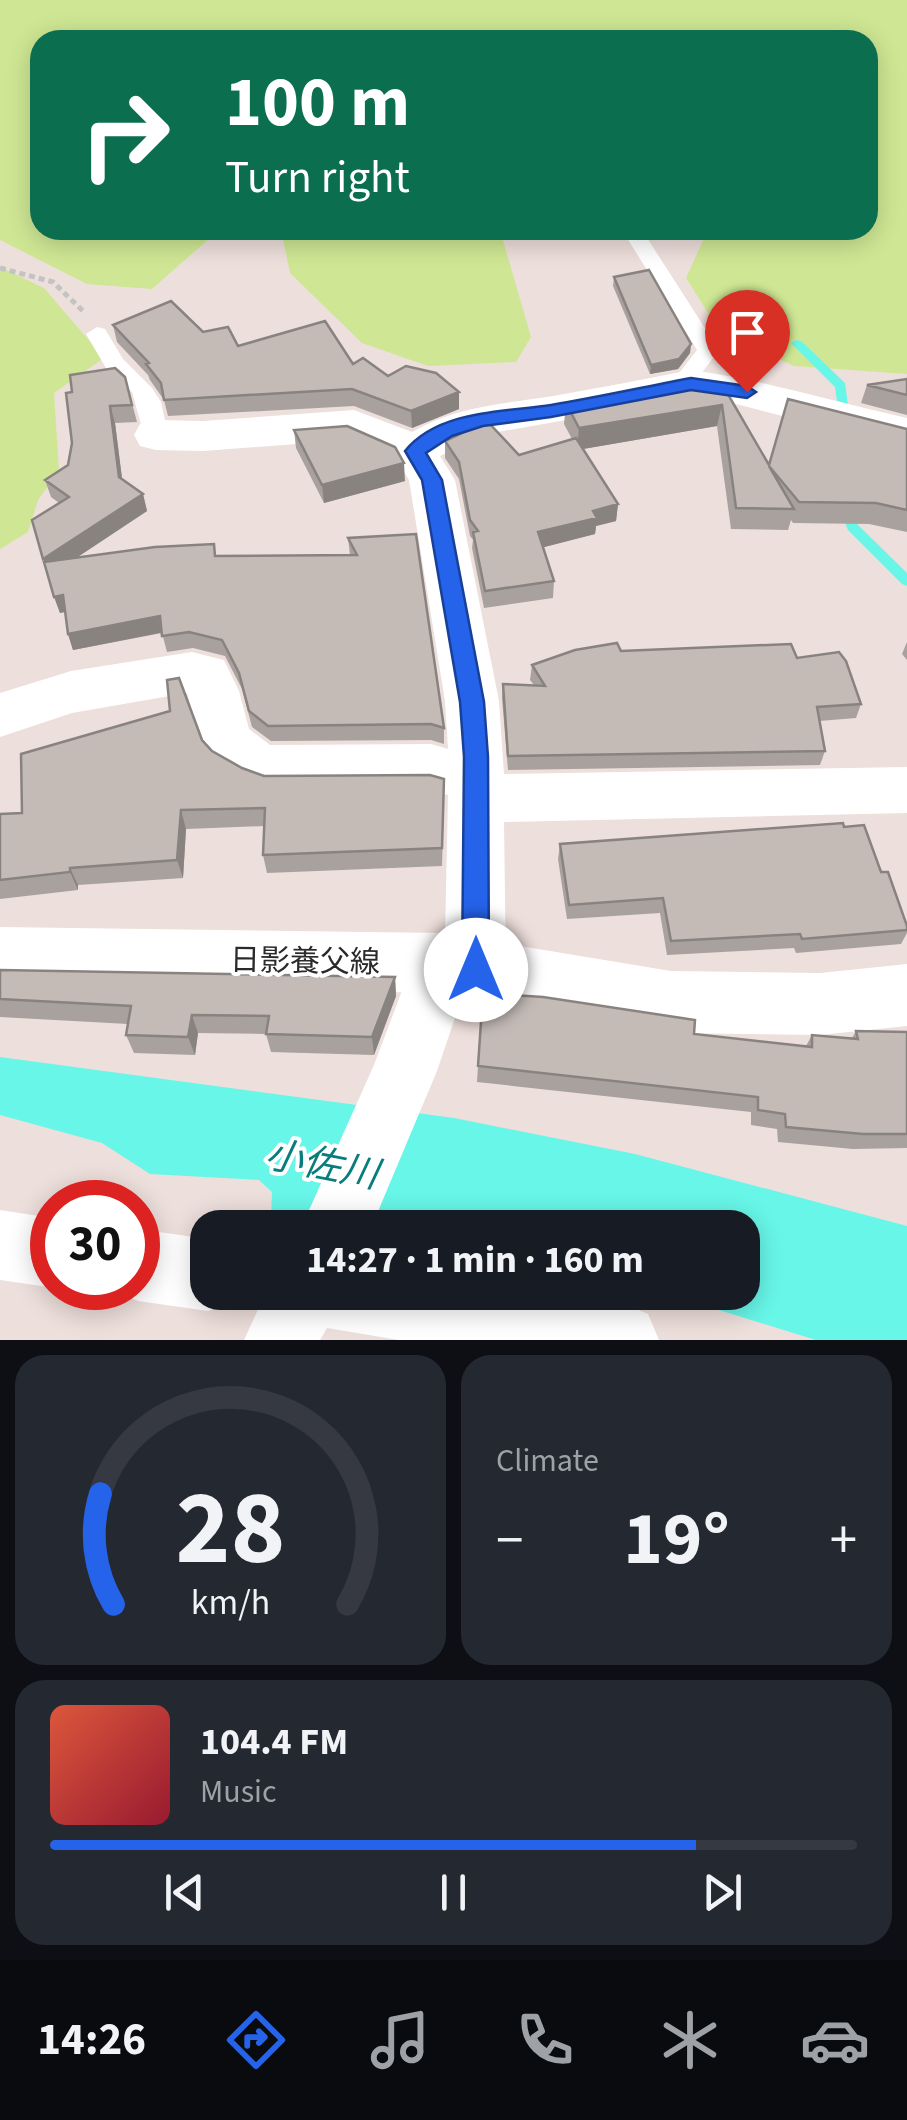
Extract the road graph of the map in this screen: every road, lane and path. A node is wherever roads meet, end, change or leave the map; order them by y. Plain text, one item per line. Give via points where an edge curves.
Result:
1 (638, 240) edge
2 (0, 268) edge
3 (97, 334) joint
4 (691, 384) junction
5 (907, 433) edge
6 (156, 435) joint
7 (414, 451) junction
8 (0, 716) edge
9 (474, 790) junction
10 (907, 790) edge
11 (0, 956) edge
12 (459, 966) junction
13 (907, 995) edge
14 (344, 1210) edge
15 (0, 1246) edge
16 (30, 1250) edge
17 (160, 1268) edge
18 (190, 1272) edge
19 (297, 1310) edge
20 (438, 1310) edge
21 (281, 1340) edge
22 (622, 1340) edge

1 - 4 lane via 708,350 690,373
2 - 3 path via 52,282 82,309
3 - 6 lane via 114,363 141,388
4 - 5 street
4 - 7 street via 480,420
6 - 7 street via 354,425
7 - 9 street via 432,480 466,664
8 - 9 street via 70,692 192,672 206,675 220,734 247,761 268,768 430,767
9 - 10 street
9 - 12 street
11 - 12 main road, 日影養父線
12 - 13 main road, 日影養父線 via 671,1002 820,1004
12 - 14 street
15 - 16 street
17 - 18 street
19 - 21 street
20 - 22 street

